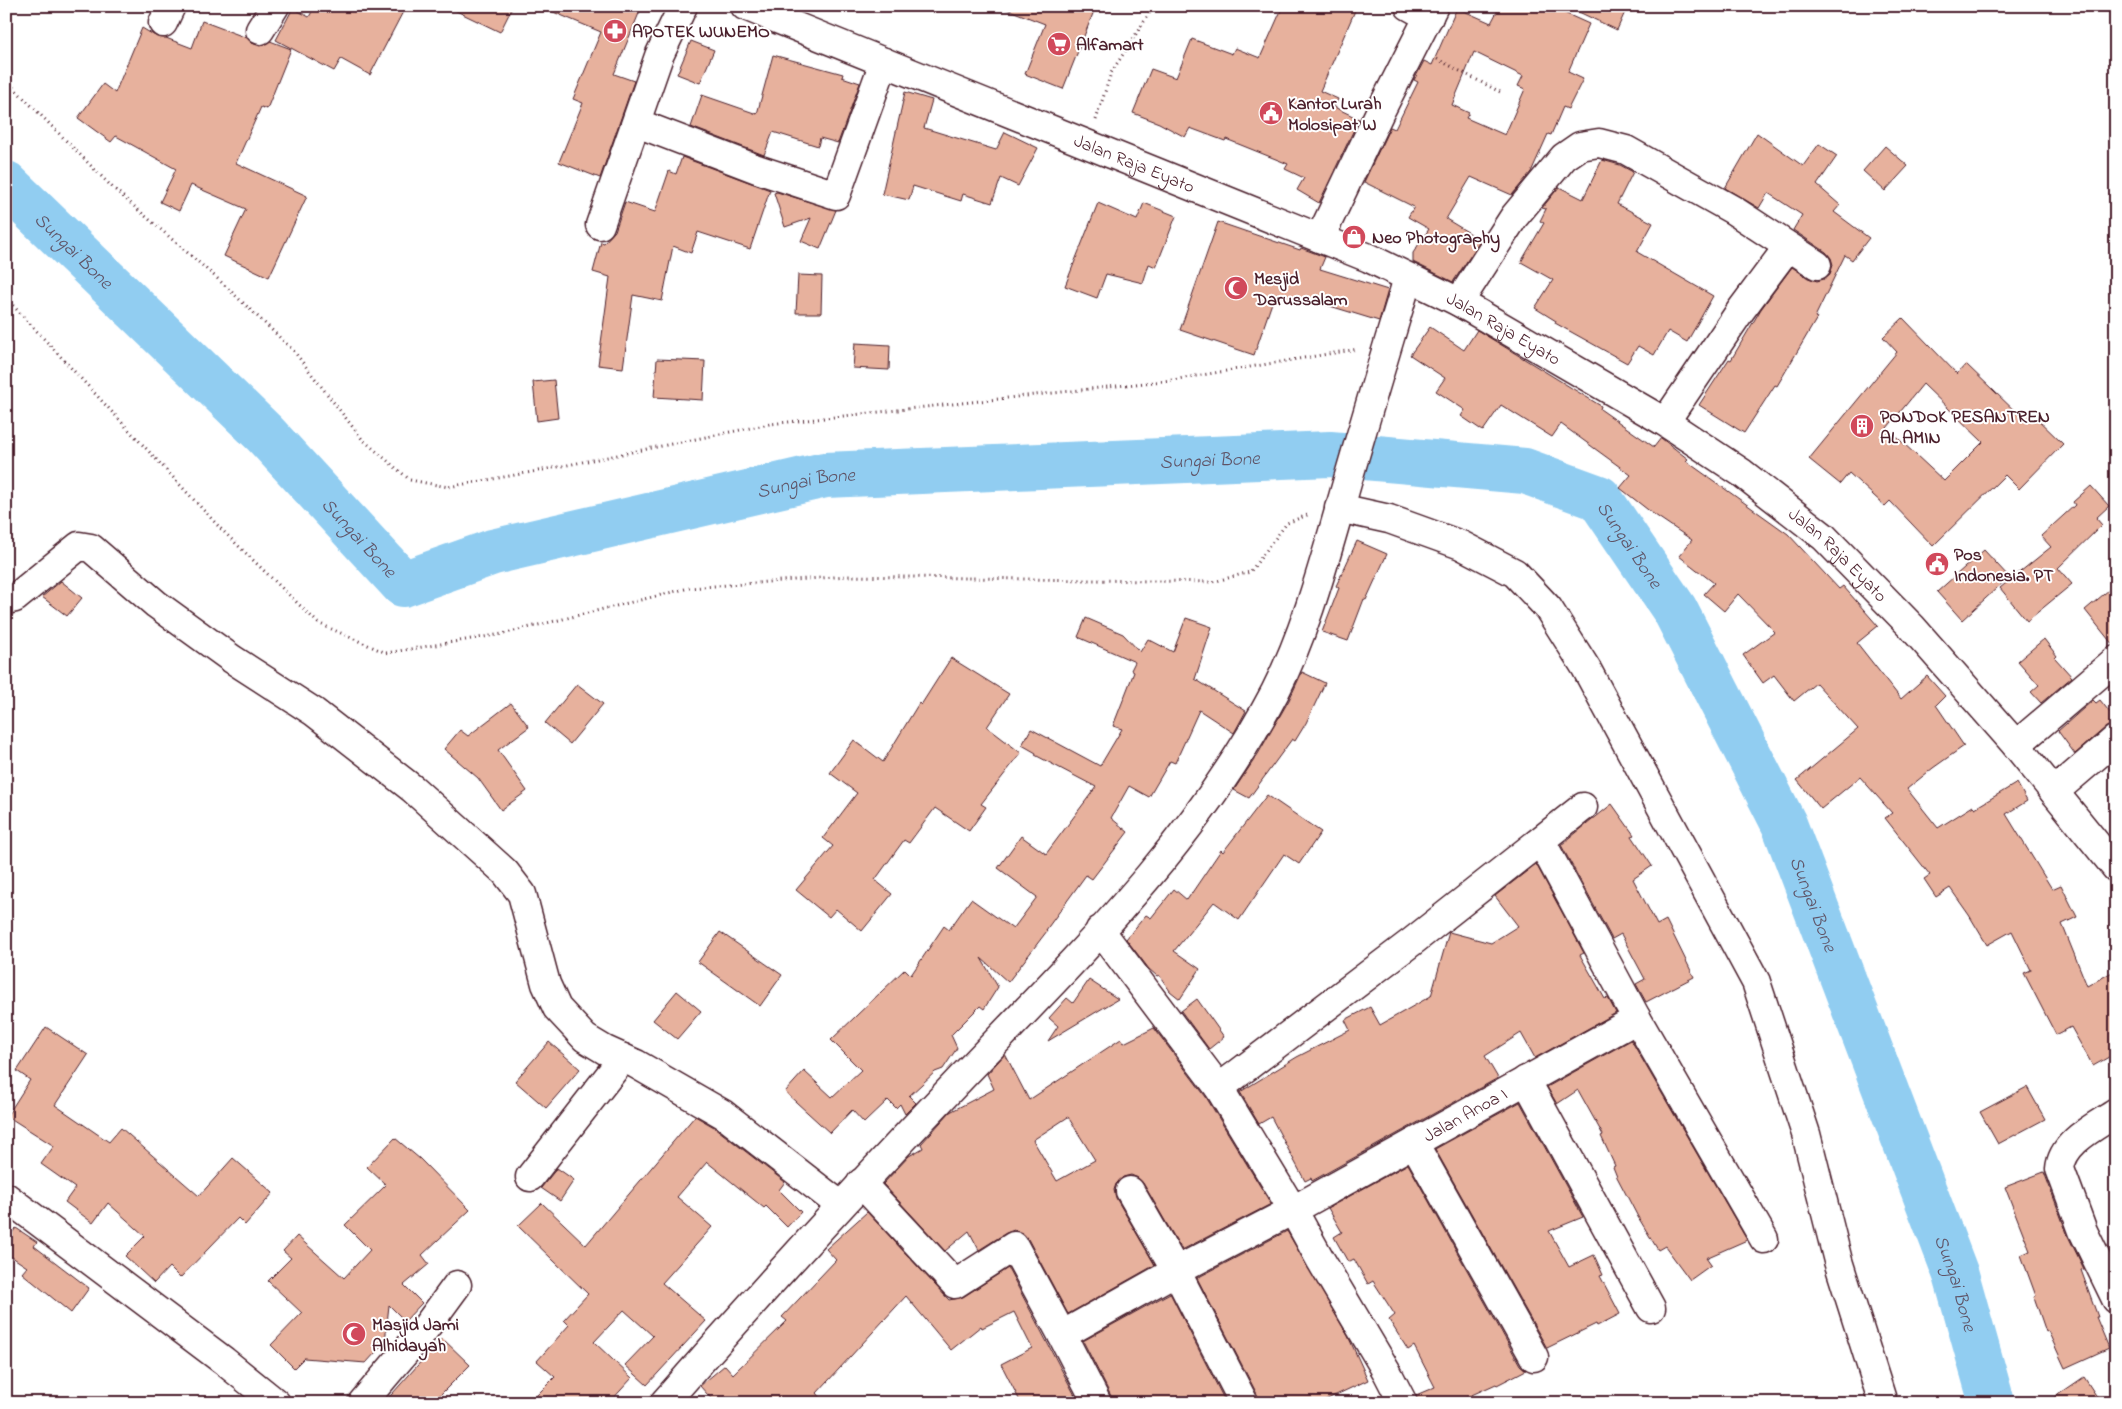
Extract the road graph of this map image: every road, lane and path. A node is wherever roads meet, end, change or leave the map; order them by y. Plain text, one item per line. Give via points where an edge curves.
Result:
1 (274, 6) edge
2 (683, 6) edge
3 (745, 6) edge
4 (1154, 6) edge
5 (1424, 10) edge
6 (260, 30) dead end
7 (1414, 47) junction
8 (884, 62) junction
9 (6, 80) edge
10 (1502, 93) dead end
11 (637, 123) junction
12 (1088, 144) junction
13 (600, 225) dead end
14 (1320, 238) junction
15 (1788, 246) junction
16 (1817, 266) dead end
17 (1408, 278) junction
18 (6, 298) edge
19 (1459, 302) junction
20 (1388, 344) junction
21 (1665, 422) junction
22 (1340, 505) junction
23 (6, 600) edge
24 (2116, 660) edge
25 (2116, 739) edge
26 (2016, 745) junction
27 (2054, 792) junction
28 (1583, 807) dead end
29 (1541, 841) junction
30 (2116, 868) edge
31 (1100, 930) junction
32 (1637, 1019) junction
33 (623, 1058) junction
34 (1526, 1080) junction
35 (1218, 1088) junction
36 (2116, 1113) edge
37 (1414, 1143) junction
38 (530, 1177) dead end
39 (861, 1183) junction
40 (1130, 1191) dead end
41 (6, 1197) edge
42 (840, 1205) junction
43 (1293, 1210) junction
44 (1764, 1239) dead end
45 (1176, 1270) junction
46 (457, 1285) dead end
47 (2116, 1299) edge
48 (1651, 1308) dead end
49 (1062, 1335) junction
50 (1534, 1358) dead end
51 (276, 1403) edge
52 (362, 1403) edge
53 (664, 1403) edge
54 (1097, 1403) edge
55 (1244, 1403) edge
56 (1403, 1403) edge
57 (1883, 1403) edge

1 - 6 street
2 - 11 street via 659,56
3 - 8 street, Jalan Raja Eyato
4 - 12 path via 1111,73
5 - 7 street
7 - 10 path
7 - 14 street
8 - 11 street via 836,195
8 - 12 street, Jalan Raja Eyato
9 - 20 path via 113,188 293,350 362,439 410,480 448,487 770,424 1172,380
11 - 13 street
12 - 14 street, Jalan Raja Eyato
14 - 17 street, Jalan Raja Eyato
15 - 16 street
15 - 19 street via 1733,210 1626,150 1599,143 1580,146 1564,157 1514,217
15 - 21 street
17 - 19 street, Jalan Raja Eyato
17 - 20 street
18 - 22 path via 222,530 318,623 386,653 502,634 688,588 847,576 1213,582 1250,572 1287,523
19 - 21 street, Jalan Raja Eyato
20 - 22 street
21 - 26 street, Jalan Raja Eyato via 1742,473 1824,537 1912,627
22 - 31 street via 1306,620 1276,690 1217,788 1178,842
22 - 57 street via 1452,542 1515,573 1548,608 1586,668 1756,982 1806,1134 1838,1261
23 - 33 street via 16,598 79,546 91,548 156,604 232,659 314,712 414,789 505,872 522,894 546,984 557,1008 585,1038
24 - 26 street
25 - 27 street
26 - 27 street, Jalan Raja Eyato
27 - 30 street, Jalan Raja Eyato
28 - 29 street
29 - 32 street
29 - 35 street
31 - 35 street
31 - 39 street
32 - 34 street, Jalan Anoa I
32 - 44 street
33 - 38 street
33 - 42 street via 724,1114
34 - 37 street, Jalan Anoa I
34 - 48 street
35 - 43 street
36 - 47 street via 2088,1130 2065,1152 2060,1169 2083,1232
37 - 43 street, Jalan Anoa I
37 - 50 street
39 - 42 street
39 - 49 street via 955,1284 1014,1246
40 - 45 street
41 - 51 street
42 - 53 street
43 - 45 street, Jalan Anoa I
43 - 56 street
45 - 49 street, Jalan Anoa I
45 - 55 street
46 - 52 street
49 - 54 street

